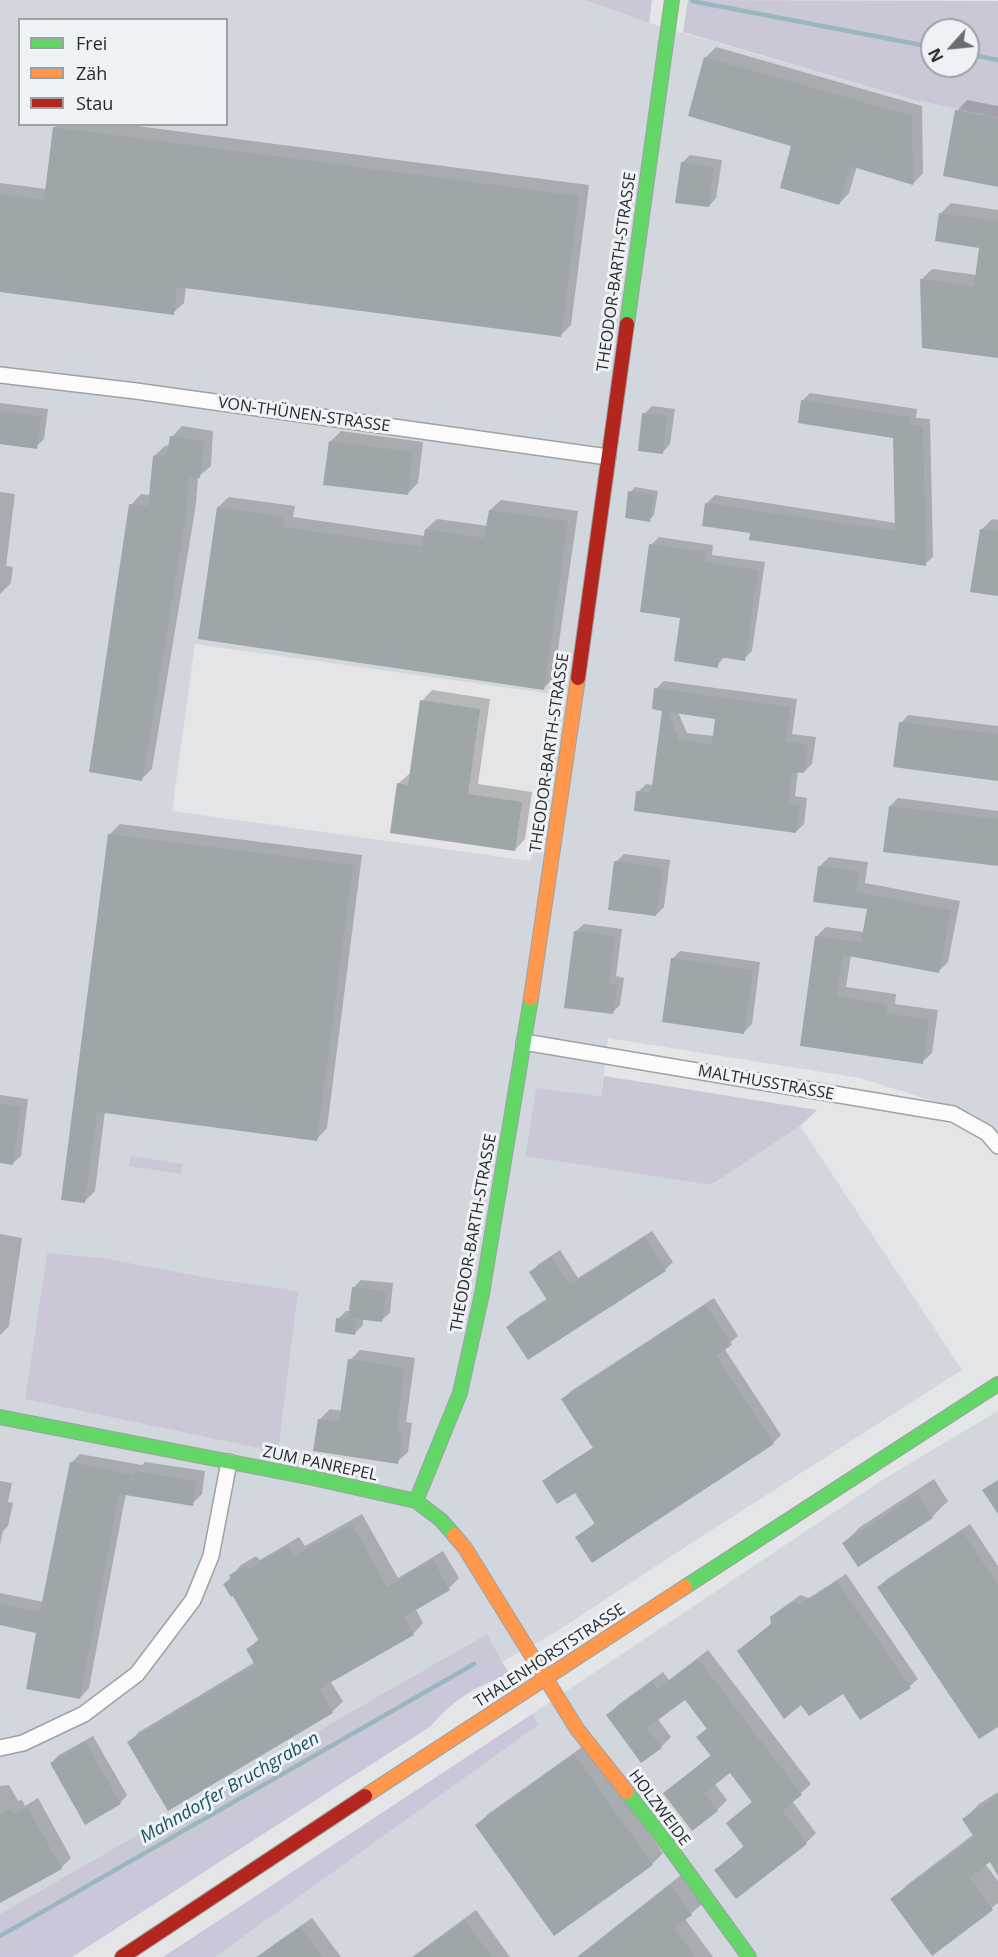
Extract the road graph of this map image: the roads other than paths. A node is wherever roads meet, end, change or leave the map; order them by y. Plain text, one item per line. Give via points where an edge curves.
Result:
1 (672, 0) edge
2 (0, 375) edge
3 (608, 457) junction
4 (524, 1042) junction
5 (998, 1146) edge
6 (998, 1384) edge
7 (0, 1417) edge
8 (229, 1462) junction
9 (417, 1501) junction
10 (544, 1678) junction
11 (0, 1748) edge
12 (122, 1957) edge
13 (749, 1957) edge

1 - 3 street, THEODOR-BARTH-STRASSE
2 - 3 street, VON-THÜNEN-STRASSE
3 - 4 street, THEODOR-BARTH-STRASSE
4 - 5 street, MALTHUSSTRASSE via 953,1114 987,1133
4 - 9 street, THEODOR-BARTH-STRASSE via 482,1294 460,1393
6 - 10 street, THALENHORSTSTRASSE
7 - 8 street, ZUM PANREPEL
8 - 9 street, ZUM PANREPEL
8 - 11 street via 211,1556 193,1600 137,1674 84,1714 22,1743
9 - 10 street, ZUM PANREPEL via 441,1520 465,1548
10 - 12 street, THALENHORSTSTRASSE
10 - 13 street, HOLZWEIDE

